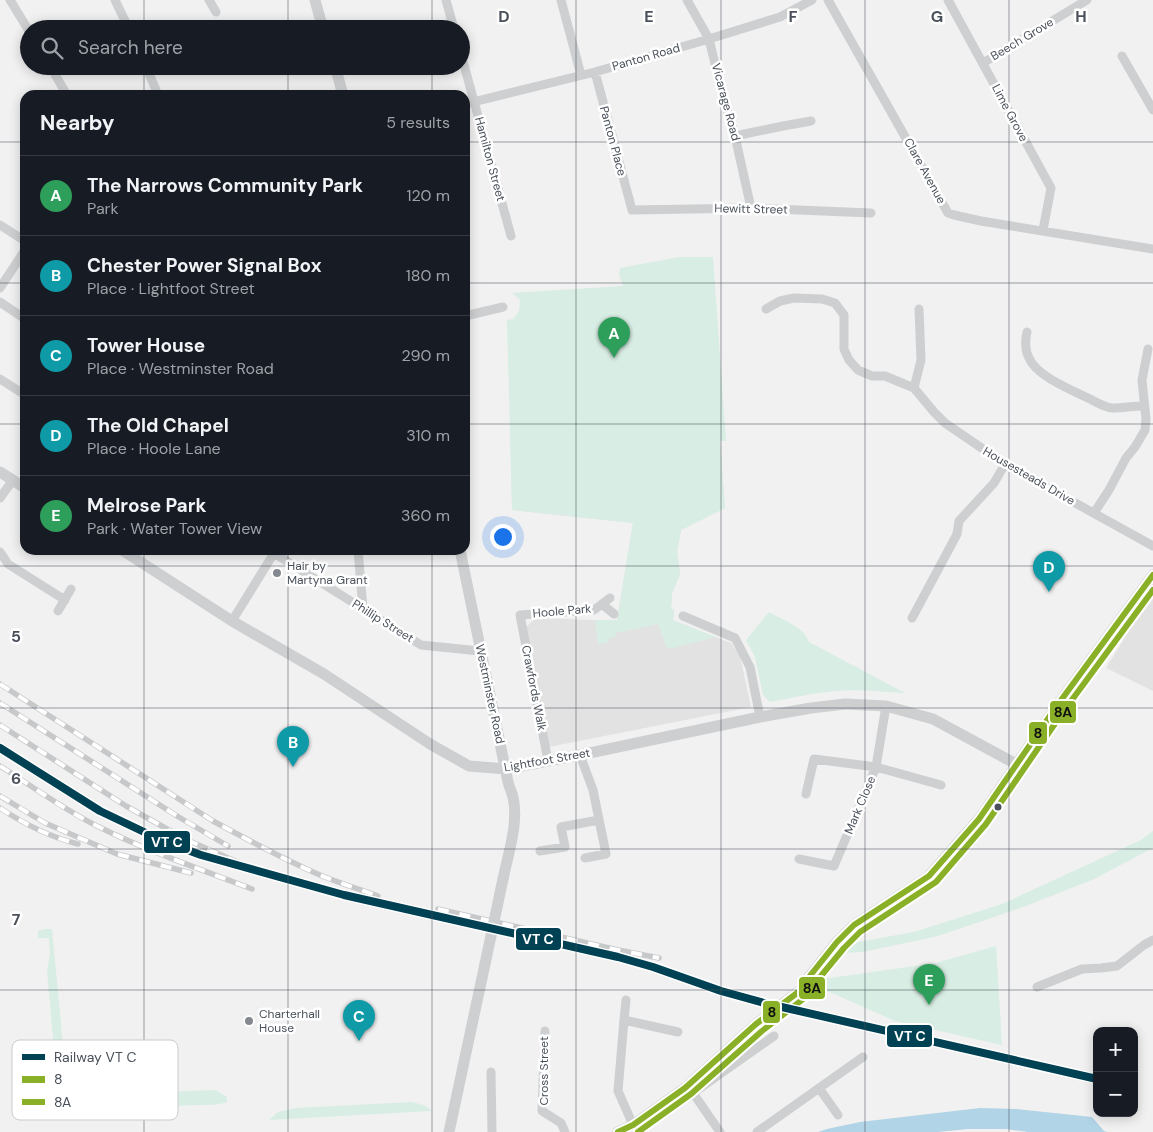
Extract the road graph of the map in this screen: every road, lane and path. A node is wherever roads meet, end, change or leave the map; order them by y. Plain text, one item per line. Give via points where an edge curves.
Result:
1 (10, 0) edge
2 (115, 0) edge
3 (209, 0) edge
4 (314, 0) edge
5 (446, 0) edge
6 (561, 0) edge
7 (687, 0) edge
8 (812, 0) edge
9 (828, 0) edge
10 (948, 0) edge
11 (1087, 0) edge
12 (216, 12) dead end
13 (22, 20) edge
14 (125, 20) edge
15 (321, 20) edge
16 (452, 20) edge
17 (709, 38) junction
18 (1122, 56) dead end
19 (983, 62) junction
20 (595, 72) junction
21 (55, 75) edge
22 (150, 75) edge
23 (337, 75) edge
24 (467, 75) edge
25 (582, 75) junction
26 (64, 90) edge
27 (156, 90) edge
28 (342, 90) edge
29 (475, 102) junction
30 (470, 103) edge
31 (1153, 110) edge
32 (811, 121) dead end
33 (735, 136) junction
34 (751, 208) junction
35 (632, 210) joint
36 (870, 214) dead end
37 (0, 225) edge
38 (1043, 230) junction
39 (510, 236) dead end
40 (20, 238) edge
41 (1153, 249) edge
42 (20, 258) edge
43 (0, 288) edge
44 (0, 302) edge
45 (503, 307) dead end
46 (766, 309) dead end
47 (919, 309) dead end
48 (470, 315) edge
49 (20, 316) edge
50 (1027, 332) dead end
51 (1148, 349) dead end
52 (0, 379) edge
53 (914, 388) junction
54 (20, 392) edge
55 (1144, 406) junction
56 (1005, 464) junction
57 (0, 472) edge
58 (13, 480) junction
59 (20, 485) edge
60 (0, 498) edge
61 (1094, 513) junction
62 (1153, 546) edge
63 (0, 552) edge
64 (130, 555) edge
65 (270, 555) edge
66 (278, 555) edge
67 (358, 555) edge
68 (461, 555) edge
69 (1153, 575) edge
70 (71, 589) dead end
71 (64, 600) junction
72 (363, 609) junction
73 (58, 611) dead end
74 (614, 614) dead end
75 (520, 615) joint
76 (683, 616) dead end
77 (912, 618) dead end
78 (232, 621) junction
79 (480, 651) junction
80 (886, 706) junction
81 (760, 717) junction
82 (580, 755) junction
83 (548, 761) junction
84 (1016, 764) junction
85 (876, 767) junction
86 (506, 769) junction
87 (941, 785) dead end
88 (806, 794) dead end
89 (599, 820) junction
90 (540, 851) dead end
91 (585, 858) dead end
92 (799, 858) dead end
93 (1153, 940) edge
94 (1036, 987) dead end
95 (626, 1000) dead end
96 (624, 1020) junction
97 (545, 1031) dead end
98 (678, 1032) dead end
99 (774, 1036) dead end
100 (863, 1058) dead end
101 (491, 1072) dead end
102 (819, 1088) junction
103 (689, 1090) junction
104 (838, 1115) dead end
105 (633, 1125) junction
106 (449, 1132) edge
107 (492, 1132) edge
108 (565, 1132) edge
109 (618, 1132) edge
110 (720, 1132) edge
111 (757, 1132) edge

1 - 13 street
2 - 14 street
3 - 12 street
4 - 15 street
5 - 16 street
6 - 25 street
7 - 17 street, Vicarage Road
8 - 17 street, Panton Road via 780,17
9 - 38 street, Clare Avenue via 948,212 981,221
10 - 19 street, Lime Grove
11 - 19 street, Beech Grove
17 - 20 street, Panton Road
17 - 33 street, Vicarage Road
18 - 31 street
19 - 38 street, Lime Grove via 1051,188
20 - 25 street, Panton Road
20 - 35 street, Panton Place
21 - 26 street
22 - 27 street
23 - 28 street
24 - 29 street, Hamilton Street
25 - 29 street, Panton Road
29 - 30 street, Panton Road
29 - 39 street, Hamilton Street
32 - 33 street
33 - 34 street, Vicarage Road
34 - 35 street, Hewitt Street
34 - 36 street, Hewitt Street
37 - 40 street
38 - 41 street, Clare Avenue
42 - 43 street
44 - 49 street
45 - 48 street
46 - 53 street, Housesteads Drive via 794,298 835,303 844,315 844,349 858,370 872,376 885,376
47 - 53 street via 921,360
50 - 55 street via 1028,358 1036,369 1063,387 1112,408
51 - 55 street via 1142,380
52 - 54 street
53 - 56 street, Housesteads Drive via 945,423
55 - 61 street via 1145,430
56 - 61 street, Housesteads Drive
56 - 77 street via 994,483 959,521 957,534
57 - 58 street
58 - 59 street
58 - 60 street
61 - 62 street, Housesteads Drive
63 - 71 street via 8,564
64 - 78 street, Lightfoot Street
65 - 78 street
66 - 72 street, Phillip Street
67 - 72 street
68 - 79 street, Westminster Road
69 - 84 street
70 - 71 street
71 - 73 street
72 - 79 street, Phillip Street via 421,645
74 - 75 street, Hoole Park via 606,601 594,610
75 - 83 street, Crawfords Walk
76 - 81 street via 735,638 750,667
78 - 86 street, Lightfoot Street via 324,674 469,766
79 - 86 street, Westminster Road
80 - 81 street, Lightfoot Street via 845,704
80 - 84 street, Lightfoot Street via 934,719
80 - 85 street, Mark Close
81 - 82 street, Lightfoot Street
82 - 83 street, Lightfoot Street
82 - 89 street via 593,790
83 - 86 street, Lightfoot Street
84 - 103 street via 979,819 929,876 854,925 836,942 801,990 756,1024
85 - 87 street
85 - 88 street via 814,759
85 - 92 street, Mark Close via 834,866
86 - 106 street, Westminster Road, bridge via 513,797 514,826
89 - 90 street via 561,827 565,847
89 - 91 street via 606,854
93 - 94 street via 1117,966 1082,969
95 - 96 street
96 - 98 street
96 - 105 street via 618,1091
97 - 108 street, Cross Street via 542,1110 560,1123
99 - 103 street
100 - 102 street
101 - 107 street
102 - 104 street
102 - 111 street
103 - 105 street
103 - 110 street
105 - 109 street

